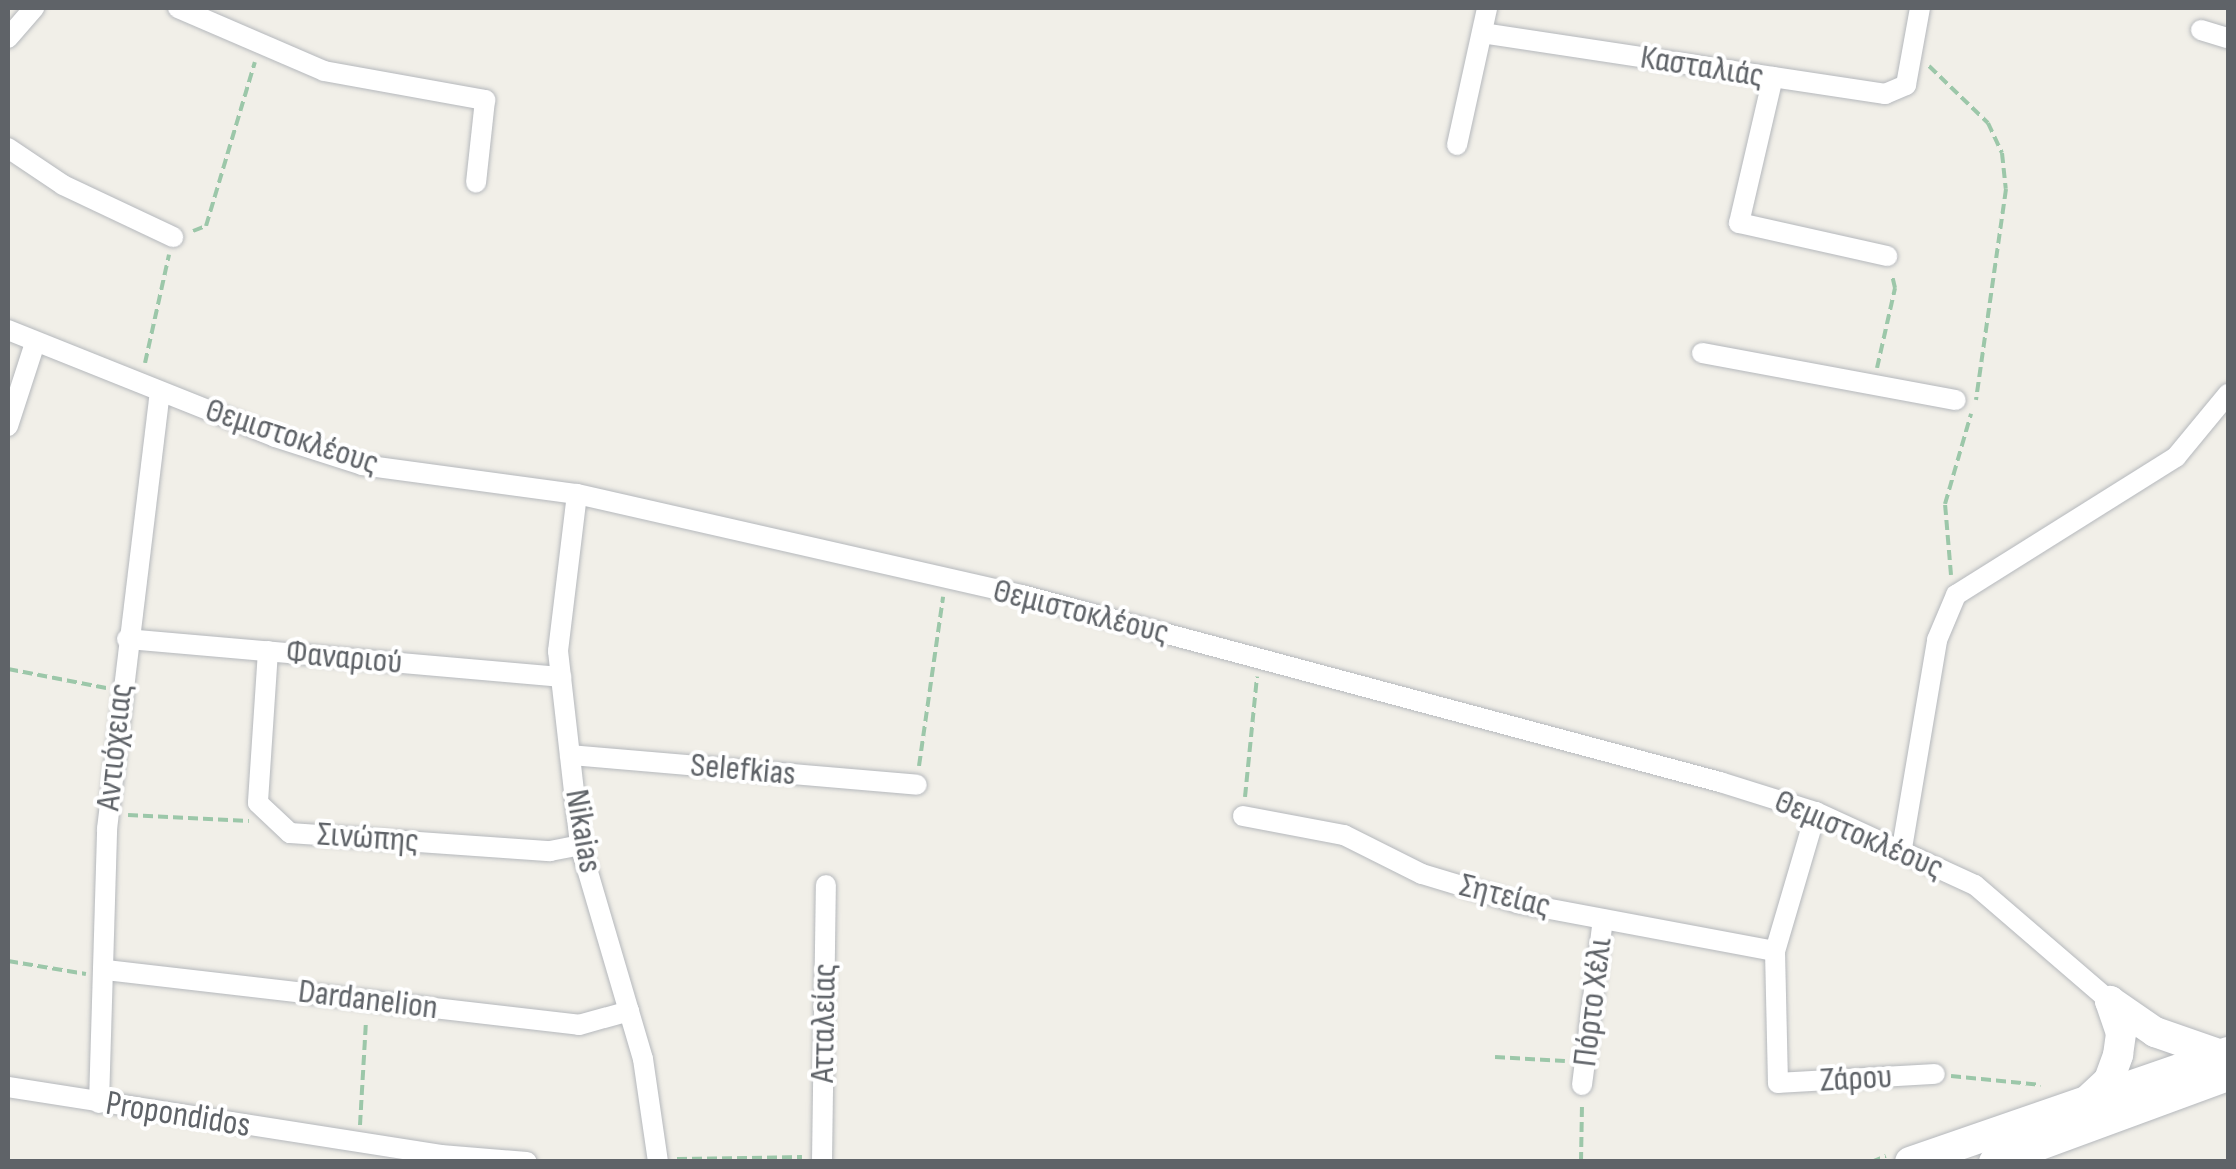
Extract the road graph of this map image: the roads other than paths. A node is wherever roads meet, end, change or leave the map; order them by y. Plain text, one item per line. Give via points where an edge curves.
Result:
1 (34, 8) edge
2 (178, 8) edge
3 (1487, 8) edge
4 (1920, 8) edge
5 (2201, 30) dead end
6 (1482, 33) junction
7 (8, 38) edge
8 (2228, 38) edge
9 (1773, 77) junction
10 (1456, 145) dead end
11 (8, 148) edge
12 (476, 183) dead end
13 (173, 237) road end
14 (1887, 256) road end
15 (8, 330) edge
16 (35, 343) junction
17 (1702, 354) dead end
18 (150, 389) junction
19 (2228, 394) edge
20 (1956, 400) dead end
21 (8, 426) edge
22 (577, 494) junction
23 (127, 639) junction
24 (268, 651) junction
25 (561, 677) junction
26 (570, 755) junction
27 (916, 785) road end
28 (1816, 812) junction
29 (1243, 816) road end
30 (580, 845) junction
31 (1902, 848) junction
32 (826, 885) dead end
33 (1604, 918) junction
34 (1776, 951) junction
35 (106, 974) junction
36 (2110, 1000) junction
37 (628, 1011) junction
38 (2226, 1061) edge
39 (1935, 1074) road end
40 (1582, 1086) road end
41 (8, 1087) edge
42 (2090, 1098) junction
43 (99, 1102) junction
44 (441, 1158) edge
45 (822, 1159) edge
46 (657, 1160) edge
47 (527, 1162) edge
48 (1910, 1162) edge
49 (1994, 1162) edge

1 - 7 street
2 - 12 street via 324,71 485,100
3 - 6 street
4 - 9 street, Κασταλιάς via 1906,85 1886,94
5 - 8 street
6 - 9 street, Κασταλιάς
6 - 10 street
9 - 14 street via 1739,223
11 - 13 street via 63,185
15 - 16 street, Θεμιστοκλέους
16 - 18 street, Θεμιστοκλέους
16 - 21 street
17 - 20 street
18 - 22 street, Θεμιστοκλέους via 362,464
18 - 23 street, Αντιόχειας
19 - 31 street via 2176,457 1956,595 1937,640
22 - 25 street, Nikaias via 558,651
22 - 28 street, Θεμιστοκλέους via 1259,658
23 - 24 street, Φαναριού
23 - 35 street, Αντιόχειας via 108,814
24 - 25 street, Φαναριού
24 - 30 street, Σινώπης via 258,803 290,833 550,851
25 - 26 street, Nikaias
26 - 27 street, Selefkias
26 - 30 street, Nikaias
28 - 31 street, Θεμιστοκλέους
28 - 34 street
29 - 33 street, Σητείας via 1344,835 1422,874
30 - 37 street, Nikaias
31 - 36 street, Θεμιστοκλέους via 1975,886
32 - 45 street, Ατταλείας
33 - 34 street, Σητείας
33 - 40 street, Πόρτο Χέλι
34 - 39 street, Ζάρου via 1778,1083
35 - 37 street, Dardanelion via 579,1025
35 - 43 street, Αντιόχειας
36 - 38 main road via 2155,1032
36 - 42 main road via 2122,1033 2118,1055 2109,1080
37 - 46 street, Nikaias via 644,1059
38 - 42 main road
38 - 49 main road
41 - 43 street, Propondidos
42 - 48 main road
43 - 44 street, Propondidos
44 - 47 street, Propondidos

